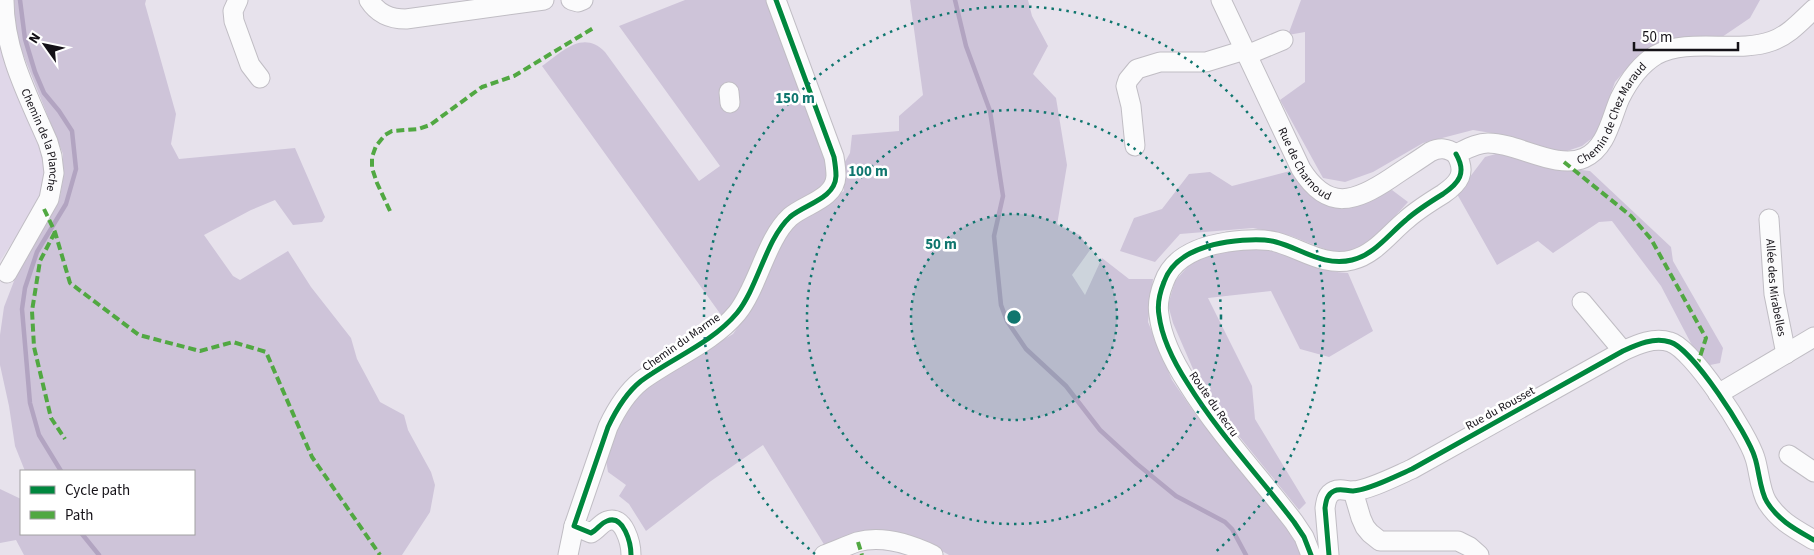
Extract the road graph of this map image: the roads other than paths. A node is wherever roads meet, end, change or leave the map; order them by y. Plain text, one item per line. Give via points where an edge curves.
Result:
1 (4, 0) edge
2 (238, 0) edge
3 (369, 0) edge
4 (544, 0) edge
5 (776, 0) edge
6 (1221, 0) edge
7 (1814, 9) edge
8 (1283, 40) dead end
9 (1246, 53) junction
10 (260, 78) dead end
11 (1135, 146) dead end
12 (1456, 154) junction
13 (1769, 219) dead end
14 (7, 273) dead end
15 (1582, 302) dead end
16 (1814, 337) edge
17 (1623, 351) junction
18 (1786, 354) junction
19 (1718, 394) junction
20 (1790, 455) dead end
21 (1814, 472) edge
22 (1353, 491) junction
23 (574, 526) junction
24 (1814, 540) edge
25 (568, 555) edge
26 (631, 555) edge
27 (824, 555) edge
28 (933, 555) edge
29 (1311, 555) edge
30 (1329, 555) edge
31 (1480, 555) edge

1 - 14 street, Chemin de la Planche via 11,55 48,142 54,173 49,199
2 - 10 street via 233,11 234,21 250,65
3 - 4 street via 376,9 393,19
5 - 23 street, Chemin du Marme via 834,157 836,176 832,188 790,217 780,230 748,294 725,325 641,382 625,398 608,427
6 - 9 street, Rue de Charnoud
7 - 12 street, Chemin de Chez Maraud via 1785,34 1762,44 1696,46 1656,55 1628,84 1603,140 1584,158 1564,162 1488,143
8 - 9 street
9 - 11 street via 1206,62 1160,62 1137,69 1126,86
9 - 12 street, Rue de Charnoud via 1301,169 1316,189 1328,196 1344,199 1366,194 1438,148
12 - 29 street, Route du Recru via 1462,168 1452,188 1420,207 1376,248 1354,260 1328,262 1276,242 1262,240 1227,242 1192,252 1173,266 1165,278 1159,316 1181,374 1225,438 1294,522
13 - 18 street, Allée des Mirabelles via 1774,294
15 - 17 street
16 - 18 street
17 - 19 street, Rue du Rousset via 1651,340 1673,343 1686,352
17 - 22 street, Rue du Rousset via 1412,469
18 - 19 street
19 - 24 street, Rue du Rousset via 1755,456 1766,501 1786,524
20 - 21 street
22 - 30 street, Rue du Rousset via 1335,490 1328,497
22 - 31 street via 1366,528 1380,542 1458,541
23 - 25 street
23 - 26 street via 592,533 605,522 615,521 629,538
27 - 28 street via 858,542 878,540 909,545

